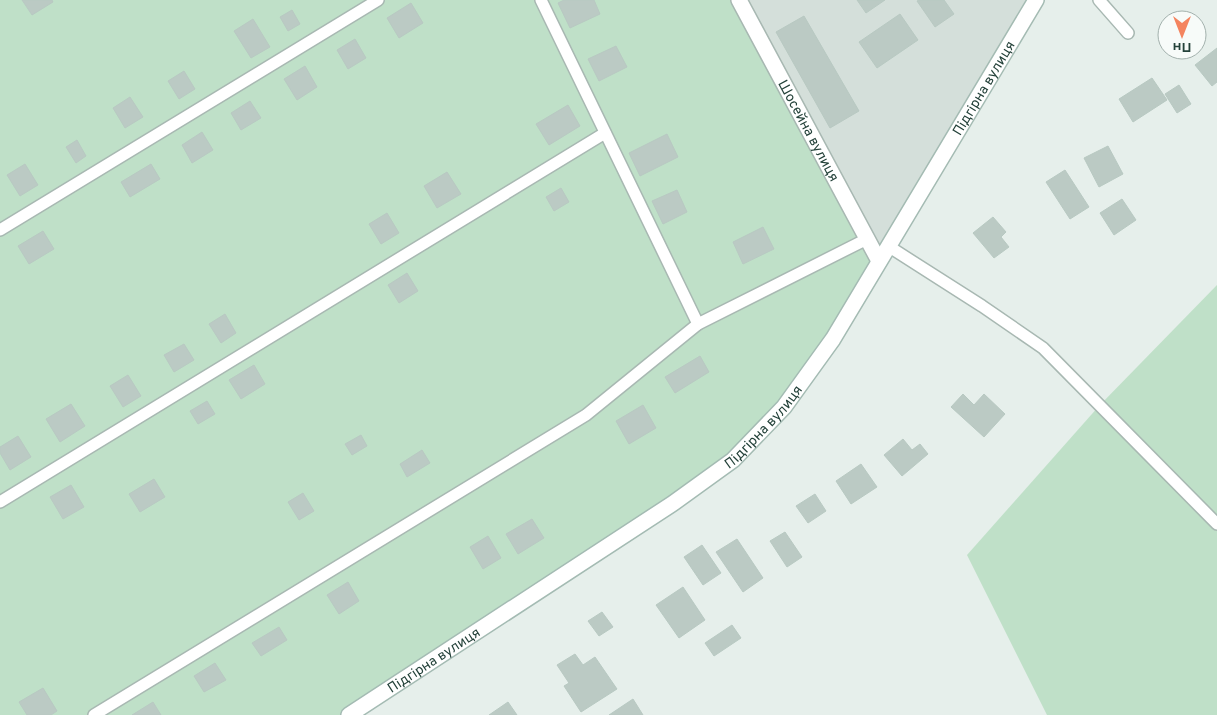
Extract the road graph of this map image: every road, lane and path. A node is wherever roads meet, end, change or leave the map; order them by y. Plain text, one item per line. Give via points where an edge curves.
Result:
1 (378, 0) edge
2 (541, 0) edge
3 (738, 0) edge
4 (1036, 0) edge
5 (1099, 0) edge
6 (1128, 33) dead end
7 (606, 133) junction
8 (0, 230) edge
9 (867, 239) junction
10 (888, 246) junction
11 (879, 261) junction
12 (698, 324) junction
13 (0, 502) edge
14 (1217, 524) edge
15 (94, 715) edge
16 (349, 715) edge

1 - 8 lane
2 - 7 lane
3 - 9 street, Шосейна вулиця
4 - 10 street, Підгірна вулиця
5 - 6 lane
7 - 12 lane
7 - 13 lane
9 - 11 street, Шосейна вулиця
9 - 12 lane
10 - 11 street, Підгірна вулиця
10 - 14 lane via 1043,348
11 - 16 street, Підгірна вулиця via 834,339 789,399 733,460 672,504
12 - 15 lane via 586,415

